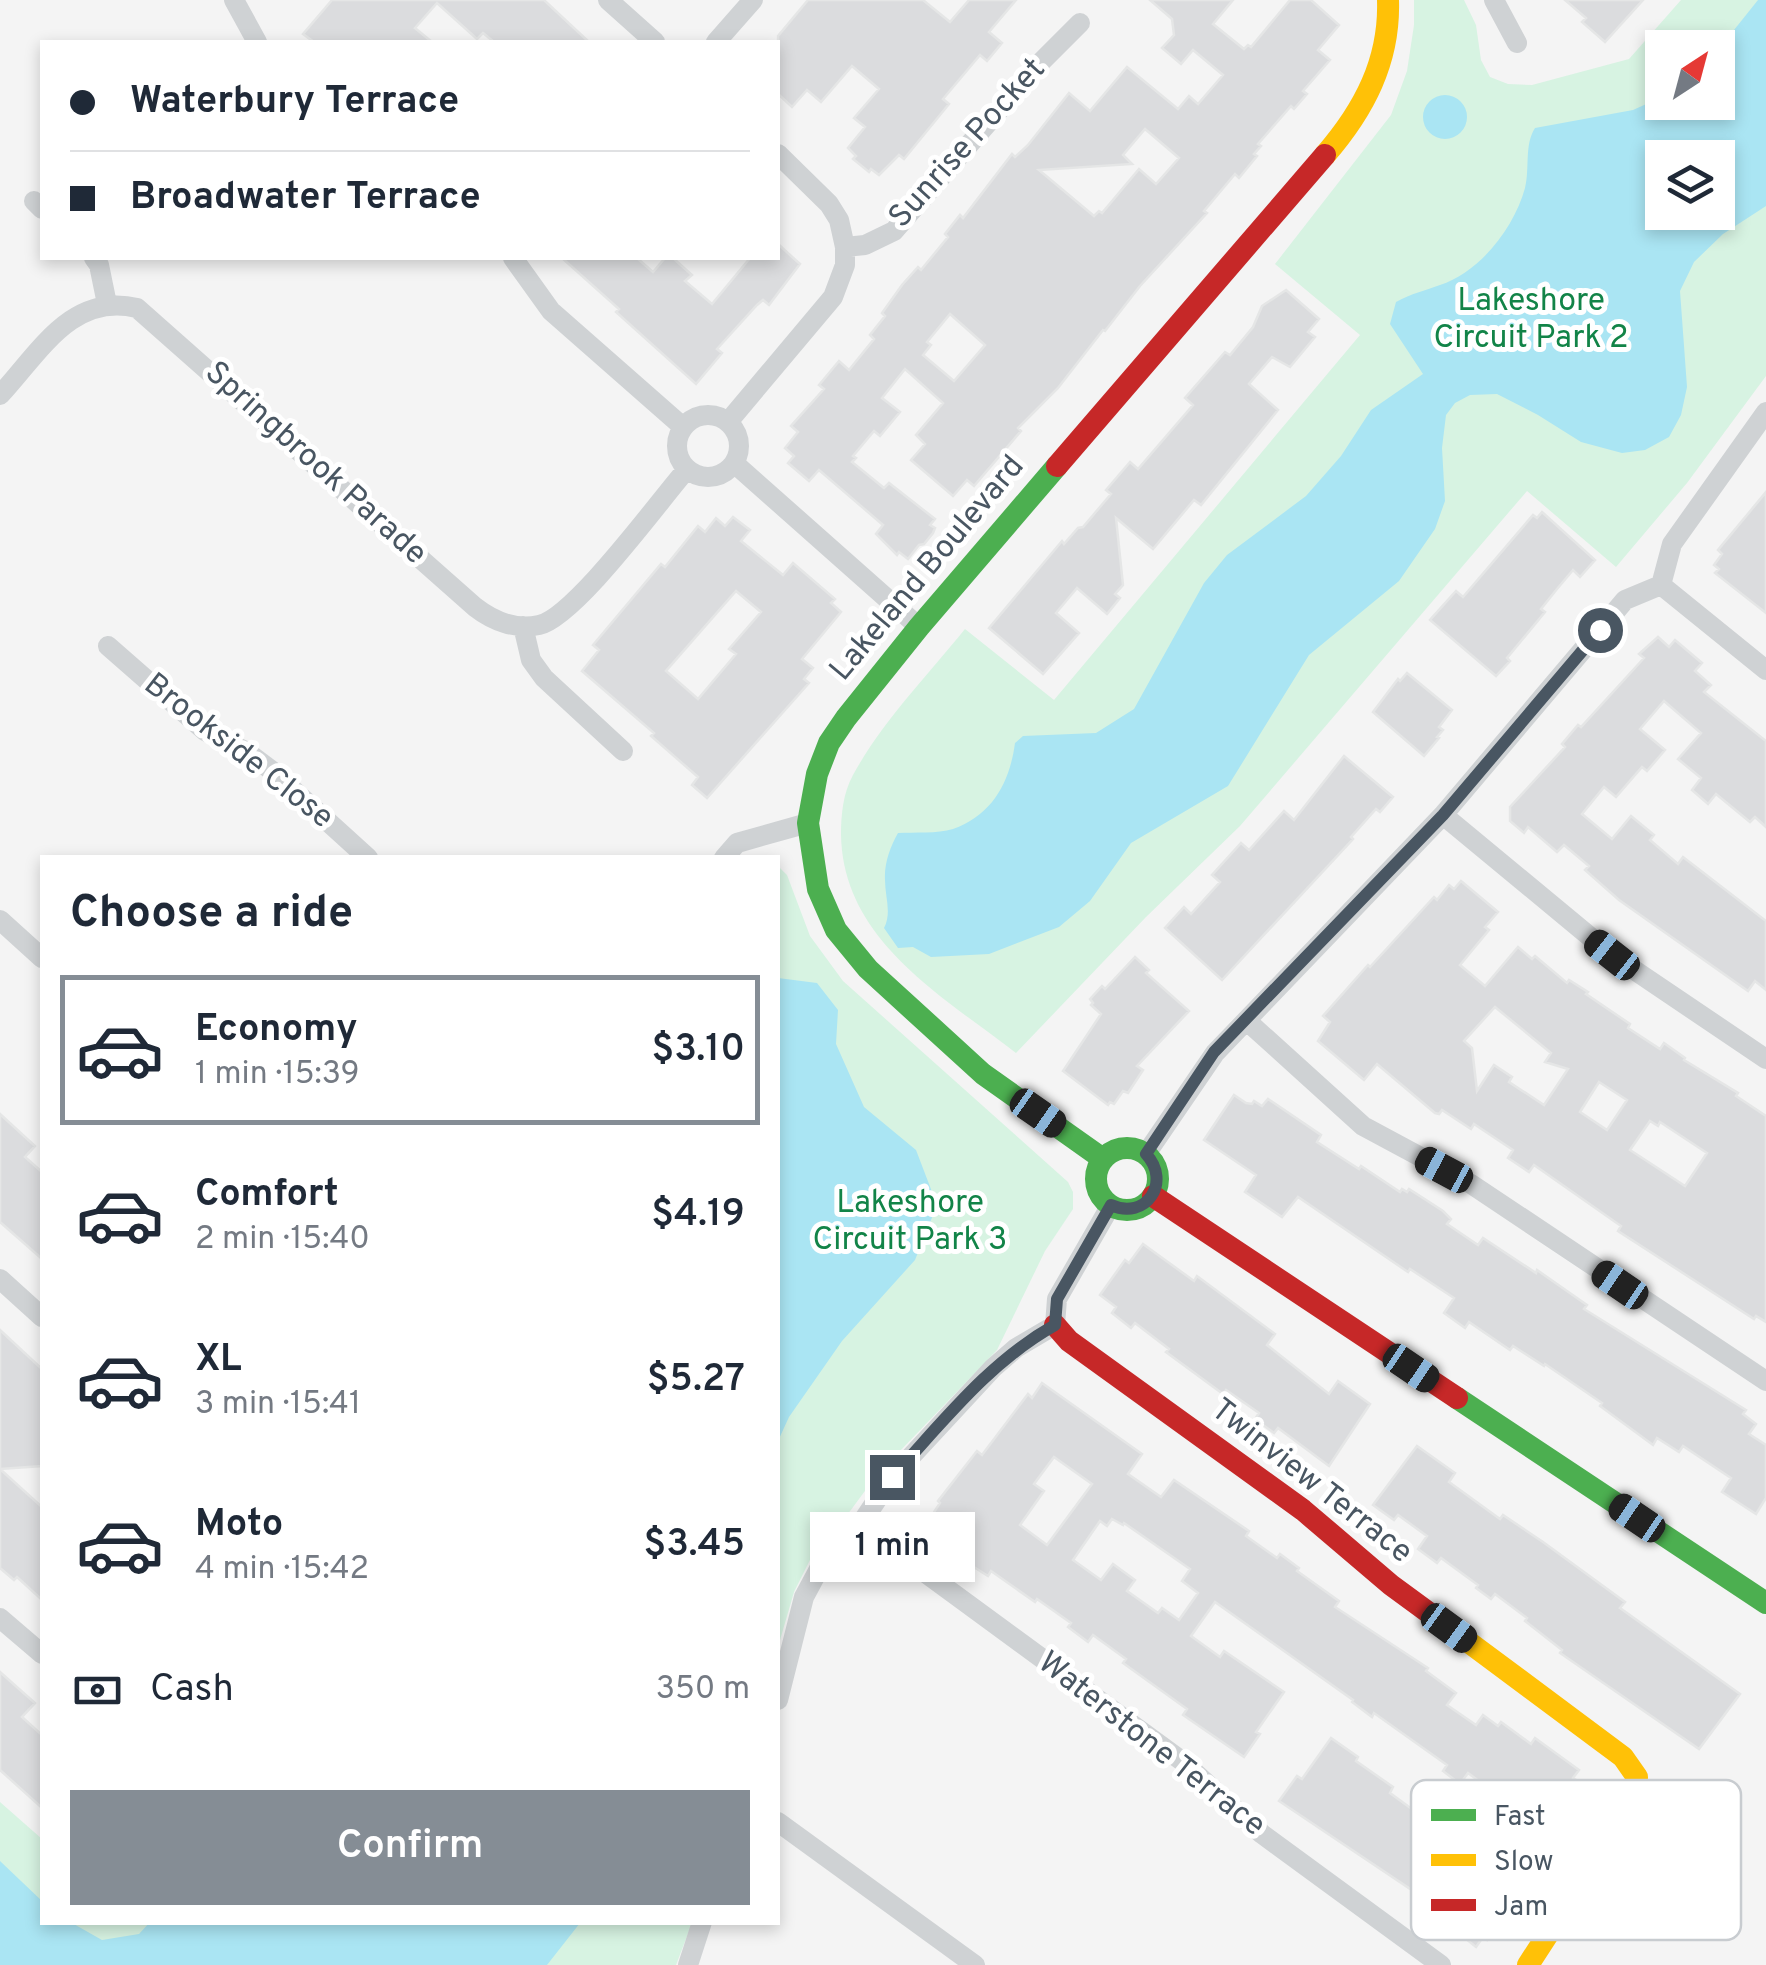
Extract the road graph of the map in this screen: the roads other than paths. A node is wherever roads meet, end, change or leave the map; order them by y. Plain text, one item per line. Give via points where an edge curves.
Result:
1 (234, 0) edge
2 (608, 0) edge
3 (752, 0) edge
4 (1388, 0) edge
5 (1494, 0) edge
6 (1080, 23) dead end
7 (256, 40) edge
8 (654, 40) edge
9 (718, 40) edge
10 (1517, 44) dead end
11 (780, 156) edge
12 (846, 247) junction
13 (95, 260) edge
14 (514, 260) edge
15 (107, 304) junction
16 (0, 396) edge
17 (1766, 412) edge
18 (728, 422) junction
19 (683, 427) junction
20 (734, 464) junction
21 (687, 469) junction
22 (1661, 585) junction
23 (522, 626) junction
24 (919, 627) junction
25 (108, 646) dead end
26 (1766, 670) edge
27 (622, 750) dead end
28 (1443, 815) junction
29 (808, 823) junction
30 (365, 855) edge
31 (727, 855) edge
32 (0, 920) edge
33 (40, 956) edge
34 (1247, 1021) junction
35 (1766, 1060) edge
36 (1146, 1154) junction
37 (1103, 1159) junction
38 (1153, 1196) junction
39 (1111, 1205) junction
40 (0, 1278) edge
41 (40, 1315) edge
42 (1055, 1325) junction
43 (1766, 1381) edge
44 (860, 1525) junction
45 (1766, 1603) edge
46 (0, 1618) edge
47 (40, 1652) edge
48 (780, 1692) edge
49 (1637, 1780) edge
50 (780, 1823) edge
51 (701, 1925) edge
52 (1545, 1940) edge
53 (688, 1965) edge
54 (975, 1965) edge
55 (1441, 1965) edge
56 (1528, 1965) edge

1 - 7 street
2 - 8 street
3 - 9 street
4 - 24 street, Lakeland Boulevard via 1388,40 1352,123
5 - 10 street
6 - 12 street, Sunrise Pocket via 901,224 880,239
11 - 12 street via 829,204
12 - 18 street via 833,297
13 - 15 street
14 - 19 street via 551,312
15 - 16 street via 64,325
15 - 23 street, Springbrook Parade via 150,317 474,608
17 - 22 street via 1672,544
18 - 19 street via 710,414
18 - 20 street via 740,446
19 - 21 street via 677,444
20 - 21 street via 707,477
20 - 24 street
21 - 23 street via 574,603 541,625
22 - 26 street
22 - 28 street via 1625,600
23 - 27 street via 544,678
24 - 29 street, Lakeland Boulevard via 830,743
25 - 30 street, Brookside Close via 205,731 271,770
28 - 34 street
28 - 35 street via 1612,955
29 - 31 street via 737,844
29 - 37 street, Lakeland Boulevard via 818,890 850,949 983,1074
32 - 33 street
34 - 36 street via 1214,1052
34 - 43 street via 1364,1126 1471,1184
36 - 37 street via 1119,1148
36 - 38 street via 1157,1170
37 - 39 street via 1098,1189
38 - 39 street via 1138,1208
38 - 45 street
39 - 42 street via 1057,1299
40 - 41 street
42 - 44 street via 993,1368 892,1477
42 - 49 street, Twinview Terrace via 1623,1756
44 - 48 street via 814,1576
44 - 55 street, Waterstone Terrace via 1182,1761 1262,1834
46 - 47 street
50 - 54 street
51 - 53 street
52 - 56 street, Twinview Terrace

